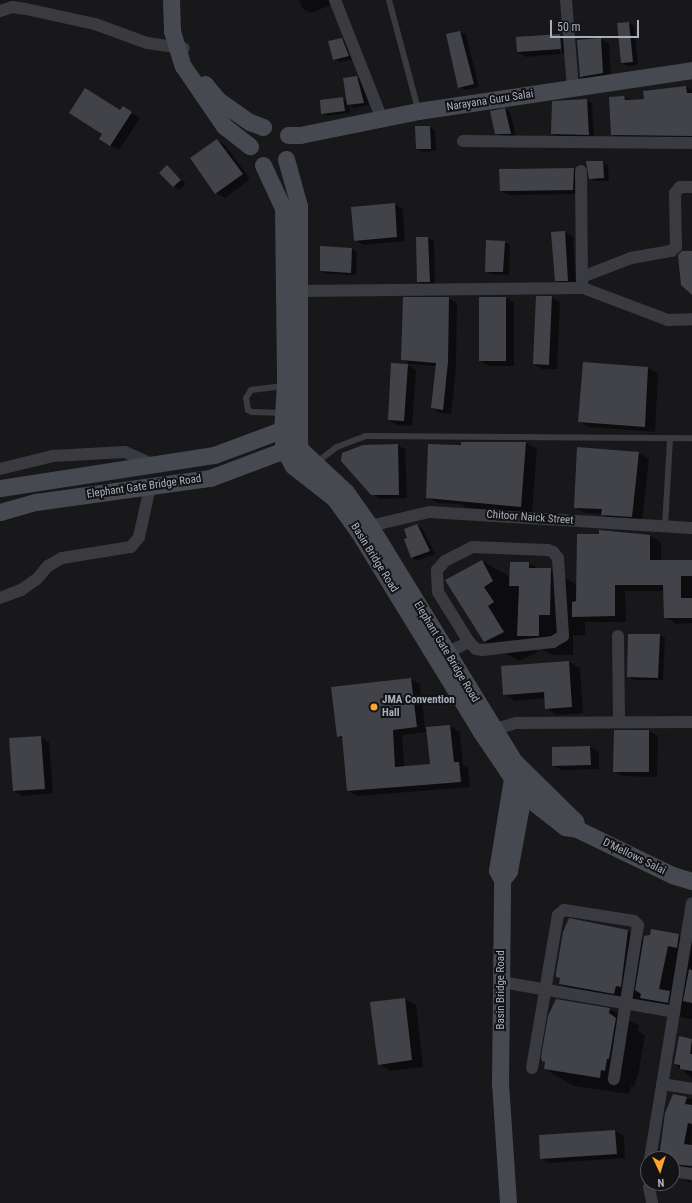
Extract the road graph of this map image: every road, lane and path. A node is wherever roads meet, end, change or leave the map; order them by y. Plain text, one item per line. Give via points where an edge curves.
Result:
1 (171, 0) edge
2 (183, 0) edge
3 (335, 0) edge
4 (389, 0) edge
5 (566, 0) edge
6 (0, 11) edge
7 (181, 48) junction
8 (692, 70) edge
9 (573, 88) junction
10 (418, 110) junction
11 (381, 118) junction
12 (263, 127) junction
13 (288, 135) junction
14 (463, 141) dead end
15 (692, 143) edge
16 (250, 146) junction
17 (286, 159) junction
18 (263, 165) junction
19 (581, 171) dead end
20 (692, 187) edge
21 (582, 282) junction
22 (300, 291) junction
23 (692, 319) edge
24 (285, 386) junction
25 (287, 421) junction
26 (670, 438) junction
27 (692, 438) edge
28 (292, 447) junction
29 (316, 463) junction
30 (152, 464) junction
31 (0, 468) edge
32 (150, 487) junction
33 (0, 488) edge
34 (0, 512) edge
35 (370, 526) junction
36 (665, 526) junction
37 (692, 528) edge
38 (0, 598) edge
39 (618, 636) dead end
40 (469, 642) junction
41 (447, 653) junction
42 (619, 721) junction
43 (692, 722) edge
44 (487, 731) junction
45 (514, 761) joint
46 (519, 778) junction
47 (523, 794) junction
48 (577, 830) junction
49 (502, 880) junction
50 (692, 881) edge
51 (692, 903) edge
52 (501, 982) junction
53 (545, 990) junction
54 (627, 1003) junction
55 (674, 1012) junction
56 (532, 1068) dead end
57 (614, 1079) dead end
58 (662, 1084) junction
59 (692, 1089) edge
60 (651, 1151) edge
61 (680, 1172) edge
62 (692, 1174) edge
63 (650, 1191) edge
64 (508, 1203) edge
65 (652, 1203) edge

1 - 7 main road via 172,31
2 - 7 main road
3 - 11 street
4 - 10 lane
5 - 9 street
6 - 7 street via 12,7 26,9 95,24 147,43
7 - 12 main road via 196,74 218,100 250,122
7 - 16 main road via 190,79 224,126
8 - 9 main road, Narayana Guru Salai
9 - 10 main road, Narayana Guru Salai
10 - 11 main road, Narayana Guru Salai
11 - 13 main road, Narayana Guru Salai via 300,135
12 - 13 main road via 277,126
12 - 16 main road via 254,134
13 - 17 main road via 291,148
14 - 15 street
16 - 18 main road via 253,157
17 - 18 main road via 278,165
17 - 22 main road via 299,206
18 - 24 main road via 283,208
19 - 21 street
20 - 21 street via 680,187 675,193 676,247 671,251 631,258
21 - 22 street
21 - 23 street via 668,320
22 - 25 main road
24 - 25 main road
24 - 25 lane via 251,390 246,398 248,410
25 - 28 main road
25 - 30 main road, Elephant Gate Bridge Road via 252,441 214,455
26 - 27 lane
26 - 29 lane via 365,436 337,447
26 - 36 lane
28 - 29 main road, Elephant Gate Bridge Road via 301,450
28 - 32 main road, Elephant Gate Bridge Road via 210,478
28 - 44 main road, Basin Bridge Road via 293,466 334,498
29 - 35 main road, Elephant Gate Bridge Road via 346,492
30 - 31 street via 125,452 52,456
30 - 33 main road, Elephant Gate Bridge Road
32 - 34 main road, Elephant Gate Bridge Road via 36,502
32 - 38 street via 139,537 130,547 62,558 48,566 37,579 21,590
35 - 36 street, Chitoor Naick Street via 429,512
35 - 41 main road, Elephant Gate Bridge Road
36 - 37 street, Chitoor Naick Street
39 - 42 street
40 - 40 street via 438,592 437,570 441,565 472,547 553,552 558,558 563,636 553,642 482,650 476,649
40 - 41 street
41 - 44 main road, Elephant Gate Bridge Road
42 - 43 street
42 - 44 street via 516,723
44 - 45 main road, Elephant Gate Bridge Road
44 - 46 main road, Basin Bridge Road
45 - 46 main road, Basin Bridge Road
46 - 47 main road, Basin Bridge Road
46 - 48 main road via 575,821
46 - 49 main road, Basin Bridge Road via 497,870
47 - 48 main road, D'Mellows Salai via 565,827
47 - 49 main road via 509,871
48 - 50 main road, D'Mellows Salai via 672,875
49 - 52 main road, Basin Bridge Road
51 - 55 street
52 - 53 street
52 - 64 main road, Basin Bridge Road via 500,1084
53 - 54 street
53 - 54 street via 560,912 564,910 634,921 639,929
53 - 56 street
54 - 55 street
54 - 57 street
55 - 58 street
58 - 59 street
58 - 60 street
61 - 62 street
63 - 65 street

